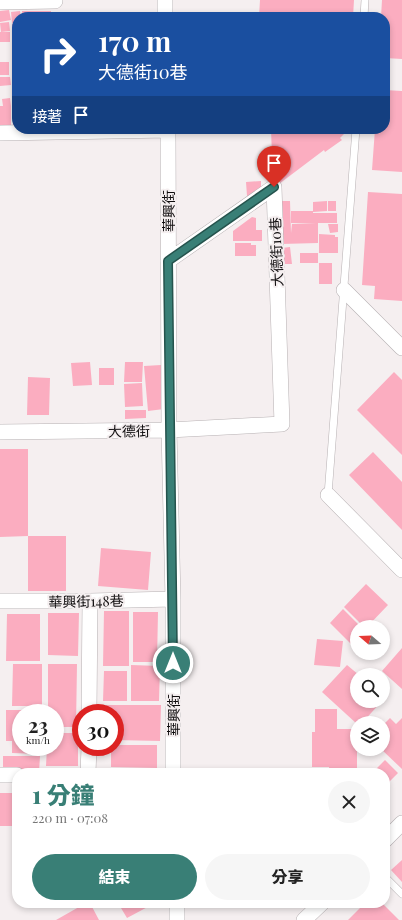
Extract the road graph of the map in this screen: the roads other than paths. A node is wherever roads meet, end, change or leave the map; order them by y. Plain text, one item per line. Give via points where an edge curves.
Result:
1 (165, 0) edge
2 (366, 0) edge
3 (55, 1) dead end
4 (0, 2) edge
5 (165, 12) edge
6 (365, 12) edge
7 (0, 133) edge
8 (12, 133) edge
9 (168, 134) edge
10 (356, 134) edge
11 (168, 261) junction
12 (344, 290) junction
13 (402, 348) edge
14 (282, 424) joint
15 (170, 430) junction
16 (0, 432) edge
17 (328, 495) joint
18 (402, 570) edge
19 (173, 600) junction
20 (0, 601) edge
21 (90, 601) junction
22 (89, 704) edge
23 (89, 756) edge
24 (88, 768) edge
25 (173, 768) edge
26 (0, 775) edge
27 (12, 775) edge
28 (402, 823) edge
29 (390, 835) edge
30 (390, 882) edge
31 (402, 894) edge
32 (177, 908) edge
33 (317, 908) edge
34 (177, 920) edge
35 (304, 920) edge

1 - 5 street
2 - 6 lane
3 - 4 street
7 - 8 street
9 - 11 street, 華興街
10 - 12 lane
11 - 14 street, 大德街10巷 via 274,187
11 - 15 street, 華興街
12 - 13 street
12 - 17 lane
14 - 15 street, 大德街
15 - 16 street, 大德街
15 - 19 street, 華興街
17 - 18 street
19 - 21 street, 華興街148巷
19 - 25 street, 華興街
20 - 21 street, 華興街148巷
21 - 22 street
23 - 24 street
26 - 27 street
28 - 29 street
30 - 31 lane
32 - 34 street
33 - 35 street

